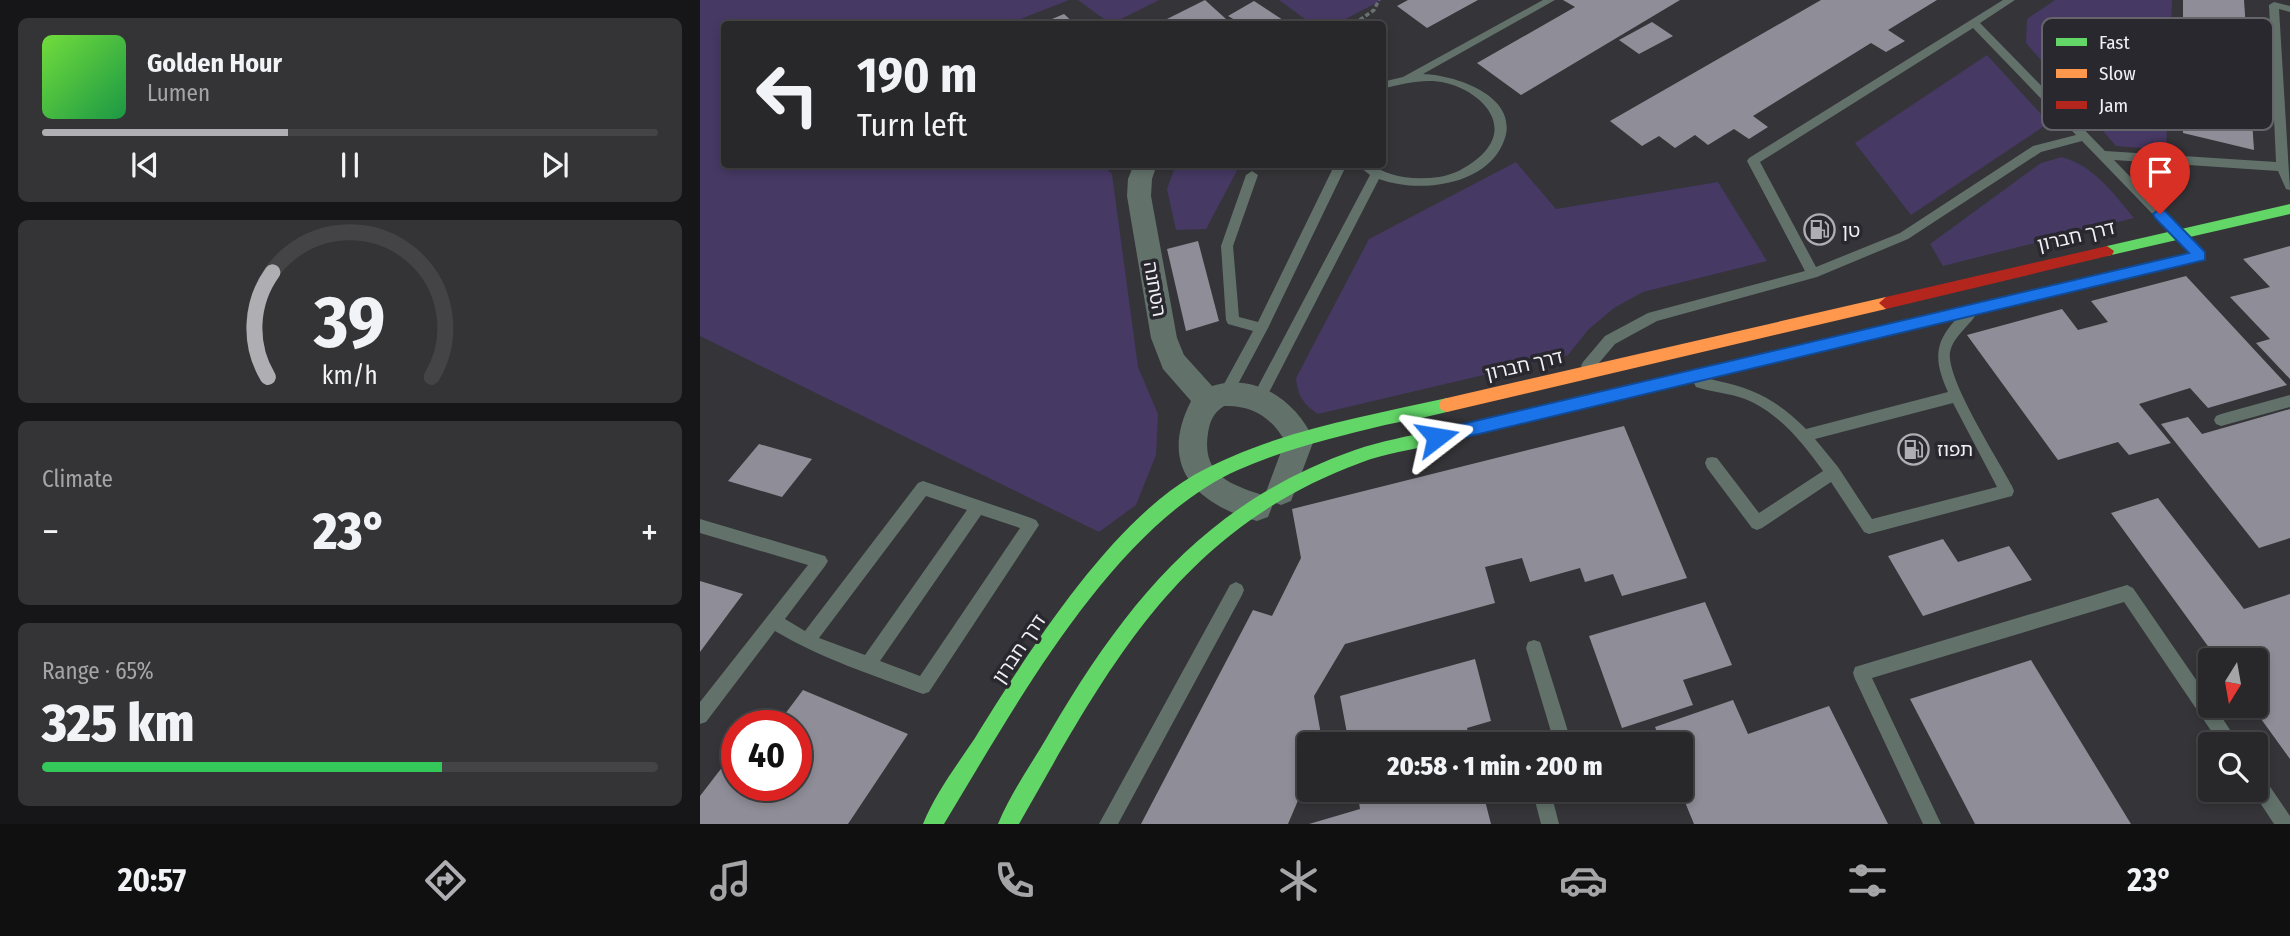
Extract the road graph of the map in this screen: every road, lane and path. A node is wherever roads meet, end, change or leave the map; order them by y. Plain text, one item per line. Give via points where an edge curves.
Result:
1 (1379, 0) edge
2 (1550, 0) edge
3 (2010, 0) edge
4 (2290, 9) edge
5 (1358, 21) edge
6 (1974, 23) junction
7 (1407, 78) junction
8 (1386, 85) edge
9 (2042, 92) edge
10 (2079, 130) edge
11 (2085, 136) junction
12 (2102, 155) junction
13 (2282, 167) junction
14 (1144, 168) edge
15 (1339, 168) edge
16 (1368, 168) edge
17 (1376, 174) junction
18 (1252, 175) dead end
19 (2290, 186) edge
20 (2290, 209) edge
21 (2179, 234) junction
22 (2200, 256) dead end
23 (1813, 274) junction
24 (2014, 300) dead end
25 (1974, 309) junction
26 (1261, 328) junction
27 (1582, 373) junction
28 (1679, 379) junction
29 (1957, 396) junction
30 (1216, 398) junction
31 (1258, 400) junction
32 (2290, 401) edge
33 (2221, 420) dead end
34 (1804, 436) junction
35 (1300, 440) junction
36 (1712, 463) dead end
37 (1833, 472) junction
38 (1201, 479) junction
39 (1281, 492) junction
40 (978, 507) junction
41 (1257, 507) junction
42 (700, 526) edge
43 (1236, 590) dead end
44 (773, 621) junction
45 (807, 641) junction
46 (1534, 648) dead end
47 (868, 664) junction
48 (700, 716) edge
49 (1559, 732) edge
50 (2222, 732) edge
51 (2268, 799) edge
52 (1544, 802) edge
53 (933, 824) edge
54 (1008, 824) edge
55 (1108, 824) edge
56 (1550, 824) edge
57 (1932, 824) edge
58 (2285, 824) edge

1 - 5 path
2 - 7 lane
3 - 6 lane
4 - 13 lane via 2274,5
6 - 9 lane
6 - 23 lane via 1753,161
7 - 8 lane
7 - 17 lane via 1444,78 1468,85 1492,104 1499,118 1500,137 1493,151 1459,176 1432,183 1401,182
10 - 11 lane
11 - 12 lane
11 - 23 lane via 2037,149 1904,236
12 - 13 lane
12 - 21 lane
13 - 19 lane
14 - 30 street, הטחנה via 1139,196 1164,338 1173,361
15 - 26 lane
16 - 17 lane
17 - 31 lane
18 - 26 lane via 1227,246 1233,320
20 - 21 street, דרך חברון
21 - 22 lane
21 - 27 street, דרך חברון
23 - 27 lane via 1653,317 1610,340
24 - 25 street
25 - 28 street
25 - 29 lane via 1946,342 1943,359
26 - 30 lane
27 - 35 street, דרך חברון
28 - 34 lane via 1729,388 1764,402
28 - 39 street via 1357,456
29 - 34 lane
29 - 37 lane via 2007,491 1870,527
30 - 31 street via 1241,395
30 - 38 street via 1195,421 1192,443
31 - 35 street via 1281,413
32 - 33 lane
34 - 37 lane
35 - 38 street, דרך חברון
35 - 39 street
36 - 37 lane via 1757,523
38 - 41 street via 1219,494
38 - 53 street, דרך חברון via 1147,523 1078,600
39 - 41 street
40 - 45 lane via 923,488
40 - 47 lane
40 - 47 lane via 1031,525 923,686
41 - 54 street via 1215,534 1160,587 1087,689
42 - 44 lane via 820,561
43 - 55 lane
44 - 45 lane
44 - 48 lane
45 - 47 lane
46 - 49 lane
50 - 57 lane via 2127,593 1861,673
51 - 58 lane
52 - 56 lane

